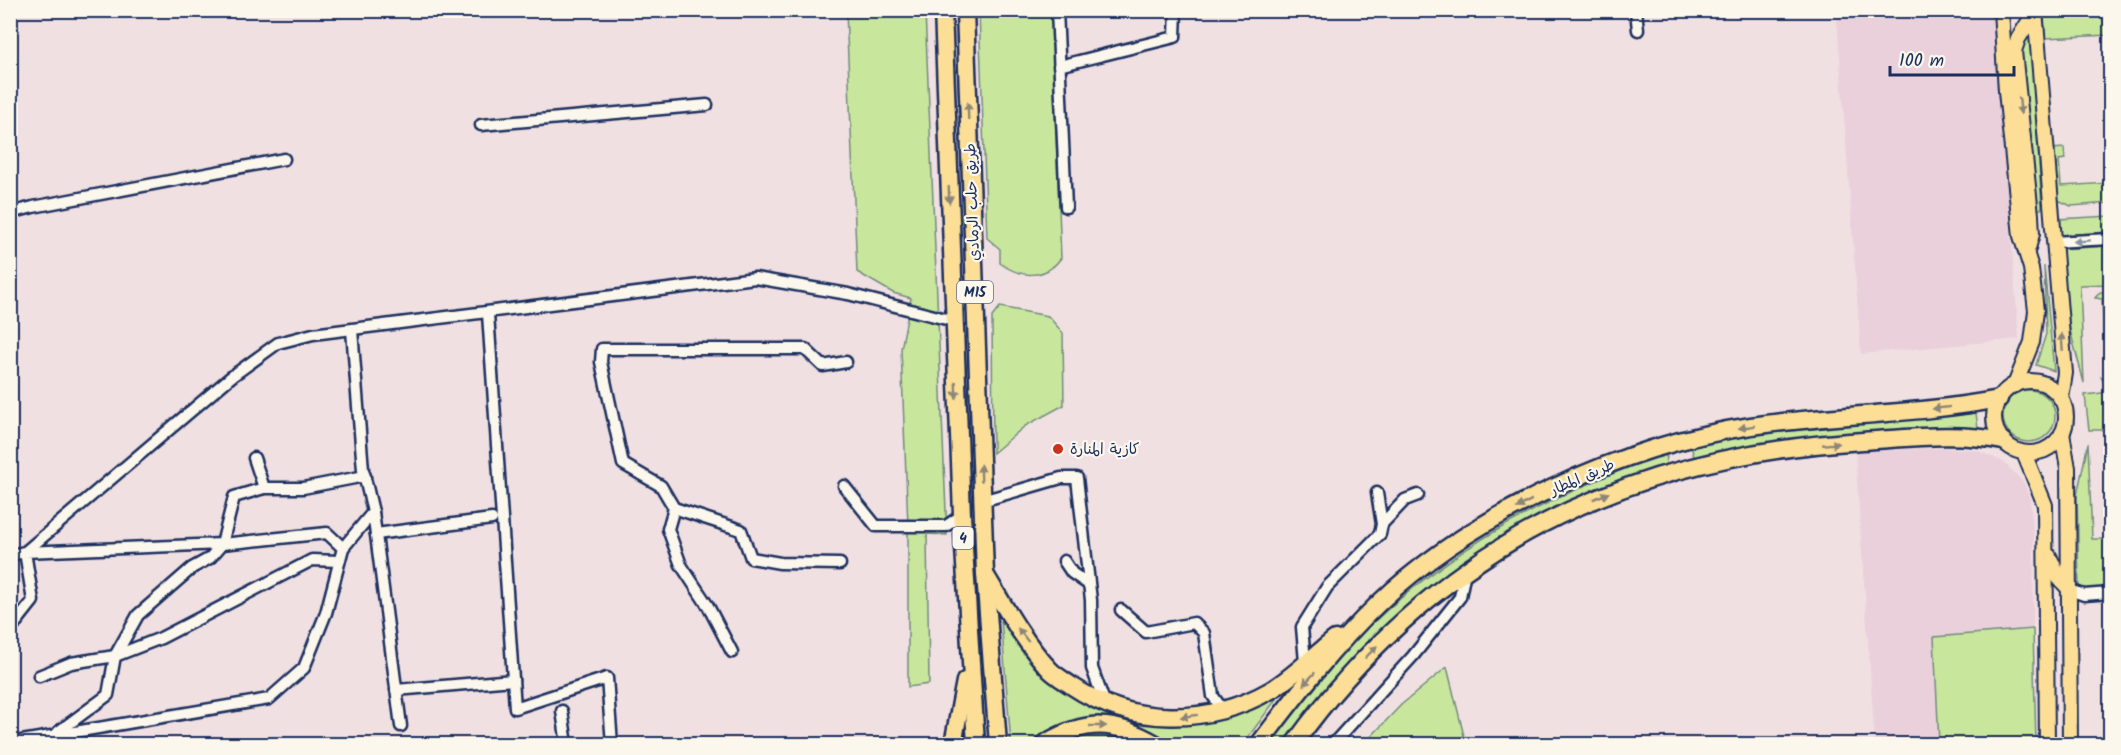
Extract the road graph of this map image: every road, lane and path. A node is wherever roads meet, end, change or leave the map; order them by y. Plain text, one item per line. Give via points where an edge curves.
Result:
1 (943, 10) edge
2 (965, 10) edge
3 (1057, 10) edge
4 (1176, 10) edge
5 (1636, 10) edge
6 (2001, 10) edge
7 (2035, 11) edge
8 (1638, 30) dead end
9 (1059, 66) junction
10 (707, 105) dead end
11 (481, 125) dead end
12 (284, 159) dead end
13 (1066, 207) dead end
14 (10, 213) edge
15 (2050, 215) junction
16 (2025, 223) junction
17 (2110, 239) edge
18 (2053, 242) junction
19 (2031, 268) junction
20 (488, 314) junction
21 (954, 326) junction
22 (352, 330) junction
23 (846, 362) dead end
24 (2014, 385) junction
25 (1999, 399) junction
26 (2061, 399) junction
27 (2062, 433) junction
28 (2003, 441) junction
29 (1674, 443) junction
30 (2024, 453) junction
31 (254, 458) dead end
32 (1680, 470) junction
33 (365, 476) junction
34 (844, 486) dead end
35 (264, 488) junction
36 (1377, 493) dead end
37 (1418, 495) dead end
38 (982, 501) junction
39 (674, 508) junction
40 (373, 512) junction
41 (962, 515) junction
42 (492, 519) dead end
43 (1382, 524) junction
44 (376, 534) junction
45 (963, 543) junction
46 (222, 544) junction
47 (2046, 545) junction
48 (343, 548) junction
49 (25, 552) junction
50 (10, 555) edge
51 (339, 561) junction
52 (1064, 561) dead end
53 (840, 564) dead end
54 (1465, 571) junction
55 (985, 574) junction
56 (1088, 584) junction
57 (2070, 590) junction
58 (2110, 593) edge
59 (1380, 603) junction
60 (1121, 610) dead end
61 (10, 630) edge
62 (732, 652) dead end
63 (115, 656) junction
64 (2070, 656) junction
65 (2044, 658) junction
66 (1305, 663) junction
67 (39, 676) dead end
68 (513, 680) junction
69 (2071, 681) junction
70 (2045, 686) junction
71 (396, 690) junction
72 (1105, 704) junction
73 (1222, 709) junction
74 (562, 711) dead end
75 (401, 726) dead end
76 (56, 734) junction
77 (10, 743) edge
78 (567, 744) edge
79 (612, 744) edge
80 (953, 744) edge
81 (976, 744) edge
82 (998, 744) edge
83 (1044, 744) edge
84 (1156, 744) edge
85 (1259, 744) edge
86 (1293, 744) edge
87 (1333, 744) edge
88 (2047, 744) edge
89 (2070, 744) edge

1 -> 21 highway, طريق حلب الرمادي / M15
38 -> 2 highway, طريق حلب الرمادي / M15
3 - 9 street
4 - 9 street via 1175,36
5 - 8 street
6 - 16 main road via 2006,91
7 - 15 main road
7 -> 16 main road via 2014,51
9 - 13 street
10 - 11 street
12 - 14 street
15 - 16 main road
15 - 18 main road
16 - 19 main road
17 -> 18 street
18 - 19 main road
26 -> 18 main road via 2065,373
19 - 24 main road via 2035,329
20 - 21 street via 755,278 848,294
20 - 22 street
20 - 68 street
21 -> 41 highway, 4
22 - 33 street
22 - 49 street via 278,343 231,376
23 - 39 street via 823,366 805,349 602,349 601,363 623,464 661,486
24 - 25 main road
24 - 26 main road via 2035,382
25 - 28 main road via 1994,421
25 -> 29 highway, طريق المطار via 1752,426
26 - 27 main road via 2065,422
27 - 30 main road via 2050,447
27 - 57 main road via 2068,468
28 - 30 main road
32 -> 28 highway, طريق المطار via 1737,456 1847,442 1950,436
29 - 32 highway
29 -> 59 highway, طريق المطار via 1633,455 1535,497 1455,541
30 - 47 main road via 2043,496
31 - 35 street
54 -> 32 highway, طريق المطار via 1559,514 1620,488
33 - 35 street via 303,488
33 - 40 street
34 - 41 street via 876,526 946,526
35 - 46 street via 234,497
36 - 43 street
37 - 43 street via 1405,500
38 - 55 highway, طريق حلب الرمادي / M15
38 - 56 street via 1060,478 1077,478
39 - 53 street via 741,530 751,558 780,563
39 - 62 street via 668,529 681,565
40 - 44 street
40 - 48 street
41 - 45 highway, 4
42 - 44 street
43 - 66 street via 1380,534 1327,587 1302,627
44 - 71 street
45 - 80 highway via 968,661
45 - 81 highway, 4
46 - 48 street via 327,533
46 - 49 street
46 - 63 street via 138,615
47 - 57 main road via 2054,570
47 - 65 main road
48 - 51 street
49 - 50 street
49 - 61 street via 33,601
51 - 63 street via 312,560 161,638
51 - 76 street via 326,613 304,668 269,699
52 - 56 street via 1072,573
86 -> 54 highway, طريق المطار via 1350,674 1406,615
54 - 87 street via 1460,597 1413,656
72 -> 55 highway via 1052,672 1017,628
55 - 82 highway, طريق حلب الرمادي
56 - 72 street via 1092,668
57 - 58 street via 2084,595
57 - 64 main road
59 - 66 highway
59 -> 85 highway, طريق المطار via 1303,685
60 - 73 street via 1146,632 1194,623 1204,633 1213,696
63 - 67 street via 71,663
63 - 76 street via 108,695
64 - 65 main road
64 - 69 main road
65 - 70 main road
66 - 73 highway via 1271,690
68 - 71 street
68 - 79 street via 515,708 607,678
69 - 70 main road via 2057,680
69 - 89 main road
70 - 88 main road
71 - 75 street
73 -> 72 highway via 1169,718 1126,712
74 - 78 street
76 - 77 street
83 -> 84 highway via 1076,727 1094,725 1134,731

